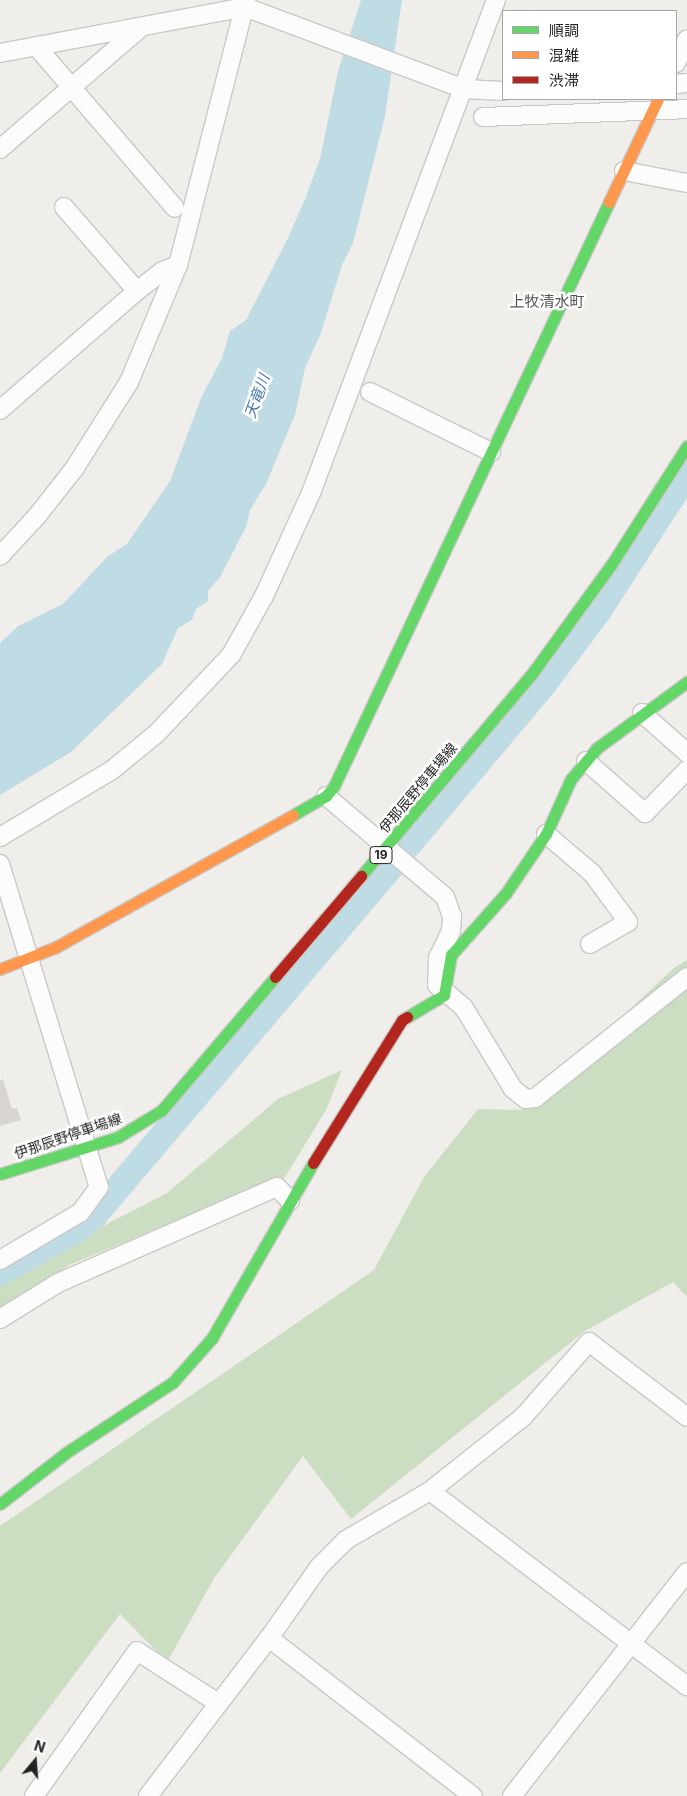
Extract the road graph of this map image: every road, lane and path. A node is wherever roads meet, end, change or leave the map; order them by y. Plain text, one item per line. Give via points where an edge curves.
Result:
1 (496, 0) edge
2 (245, 4) edge
3 (140, 28) junction
4 (687, 39) edge
5 (36, 46) junction
6 (0, 54) edge
7 (677, 61) edge
8 (459, 87) junction
9 (71, 89) junction
10 (502, 91) edge
11 (655, 105) edge
12 (687, 109) edge
13 (483, 117) dead end
14 (0, 149) edge
15 (624, 171) junction
16 (687, 183) edge
17 (64, 207) dead end
18 (175, 208) dead end
19 (178, 265) junction
20 (137, 291) junction
21 (370, 392) dead end
22 (0, 410) edge
23 (687, 446) edge
24 (491, 452) junction
25 (0, 556) edge
26 (687, 682) edge
27 (642, 713) junction
28 (687, 754) edge
29 (586, 761) junction
30 (687, 770) edge
31 (326, 796) junction
32 (546, 834) junction
33 (0, 837) edge
34 (387, 848) junction
35 (0, 864) edge
36 (590, 944) dead end
37 (27, 961) junction
38 (0, 969) edge
39 (687, 977) edge
40 (444, 994) junction
41 (86, 1148) junction
42 (0, 1174) edge
43 (290, 1201) junction
44 (0, 1260) edge
45 (0, 1319) edge
46 (687, 1417) edge
47 (430, 1491) junction
48 (0, 1504) edge
49 (687, 1572) edge
50 (269, 1638) junction
51 (632, 1645) junction
52 (687, 1686) edge
53 (218, 1703) junction
54 (34, 1796) edge
55 (148, 1796) edge
56 (473, 1796) edge
57 (512, 1796) edge

1 - 8 street
2 - 3 street
2 - 8 street via 263,16
2 - 19 street
3 - 5 street
3 - 9 street
4 - 7 street
5 - 6 street
5 - 9 street
8 - 10 street
8 - 33 street via 312,493 264,596 231,655 170,721 112,770
9 - 14 street
9 - 18 street
11 - 12 street
11 - 13 street
11 - 15 street
15 - 16 street
15 - 24 street
17 - 20 street
19 - 20 street via 163,271
19 - 25 street via 129,382 98,435 37,516
20 - 22 street
21 - 24 street
23 - 34 street, 伊那辰野停車場線 / 19 via 561,636
24 - 31 street via 334,786
26 - 27 street
27 - 28 street
27 - 29 street via 597,748
29 - 30 street via 645,813
29 - 32 street via 571,779
31 - 34 street
31 - 37 street
32 - 36 street via 592,873 628,922
32 - 40 street via 506,893 450,955
34 - 40 street via 445,898 452,916 451,931 438,958 435,976
34 - 41 street, 伊那辰野停車場線 / 19 via 162,1110 118,1137
35 - 37 street
37 - 38 street
37 - 41 street
39 - 40 street via 536,1098 526,1099 513,1089 464,1008
40 - 43 street via 402,1020
41 - 42 street, 伊那辰野停車場線 / 19
41 - 44 street via 99,1187 96,1196 81,1212
43 - 45 street via 277,1187 58,1283
43 - 48 street via 212,1338 173,1382 67,1452
46 - 47 street via 588,1342 523,1417
47 - 50 street via 346,1540 319,1567
47 - 51 street
49 - 51 street
50 - 53 street
50 - 56 street
51 - 52 street
51 - 57 street
53 - 54 street via 137,1651
53 - 55 street

